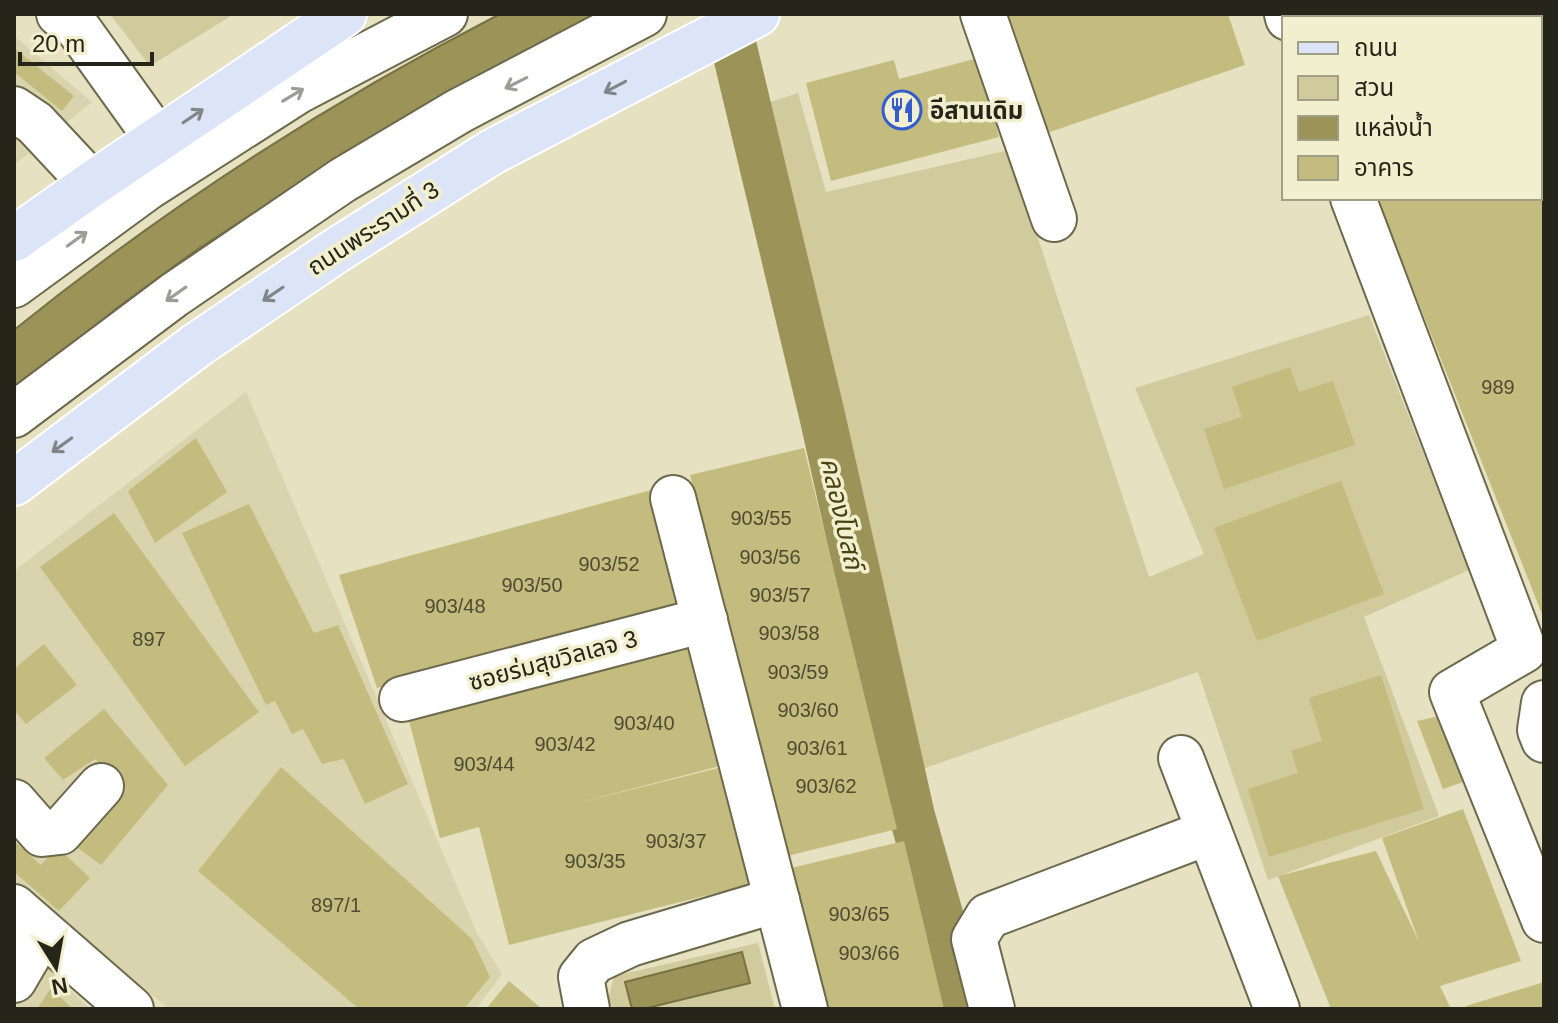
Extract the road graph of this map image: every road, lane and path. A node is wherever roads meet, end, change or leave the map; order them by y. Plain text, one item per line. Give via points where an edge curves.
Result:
1 (59, 14) edge
2 (344, 14) edge
3 (445, 14) edge
4 (757, 14) edge
5 (983, 14) edge
6 (639, 16) edge
7 (14, 109) edge
8 (158, 140) junction
9 (92, 184) junction
10 (1354, 200) edge
11 (1054, 219) dead end
12 (14, 239) edge
13 (14, 285) edge
14 (14, 415) edge
15 (14, 483) edge
16 (673, 498) dead end
17 (705, 620) junction
18 (402, 699) dead end
19 (1544, 703) edge
20 (1544, 740) edge
21 (1181, 758) dead end
22 (101, 786) dead end
23 (14, 802) edge
24 (1209, 832) junction
25 (777, 900) junction
26 (28, 919) edge
27 (1544, 920) edge
28 (14, 980) edge
29 (131, 1009) edge
30 (587, 1009) edge
31 (805, 1009) edge
32 (992, 1009) edge
33 (1277, 1009) edge

1 - 8 street via 77,27
8 -> 2 main road
13 -> 3 street via 148,187 298,91
4 -> 15 main road, ถนนพระรามที่ 3 via 492,152 197,345
5 - 11 street
6 -> 14 street via 459,111 343,180 174,295
7 - 9 street via 35,123
8 - 9 main road
9 - 12 main road
10 - 27 street via 1524,650 1452,692
16 - 17 street
17 - 18 street, ซอยร่มสุขวิลเลจ 3
17 - 25 street
19 - 20 street
21 - 24 street
22 - 23 street via 60,832 42,834
24 - 32 street via 988,916 974,939
24 - 33 street
25 - 30 street via 630,944 594,961 581,977
25 - 31 street
26 - 28 street
26 - 29 street

